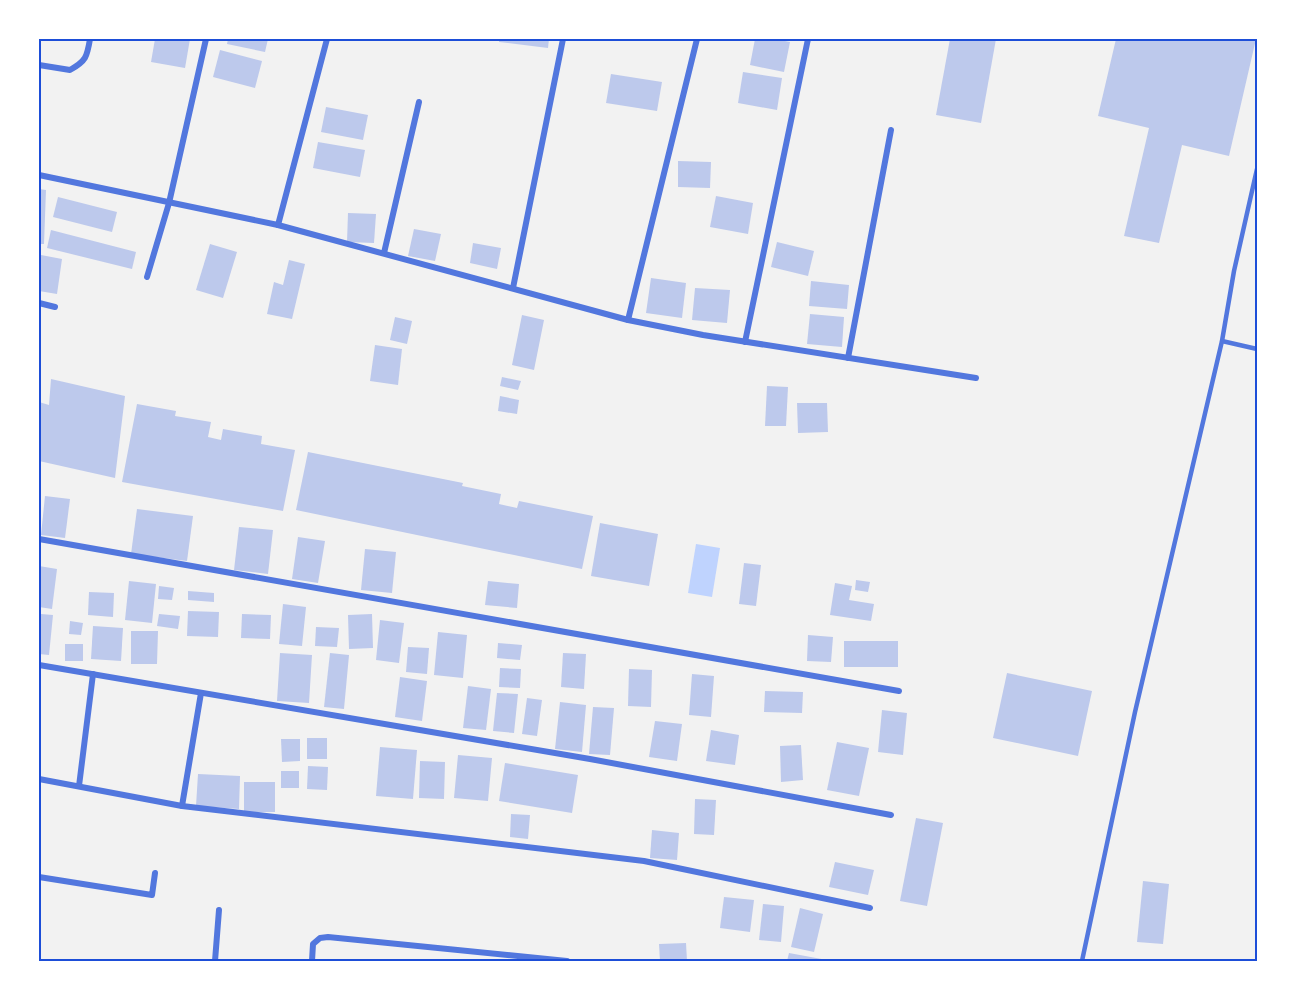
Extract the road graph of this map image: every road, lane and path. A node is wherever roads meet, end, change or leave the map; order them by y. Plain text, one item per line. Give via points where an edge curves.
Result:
1 (90, 39) edge
2 (206, 39) edge
3 (327, 39) edge
4 (563, 39) edge
5 (697, 39) edge
6 (808, 39) edge
7 (39, 66) edge
8 (419, 102) dead end
9 (891, 130) dead end
10 (1257, 169) edge
11 (39, 175) edge
12 (170, 203) junction
13 (278, 225) junction
14 (384, 254) junction
15 (147, 277) dead end
16 (513, 288) junction
17 (39, 303) edge
18 (55, 307) dead end
19 (628, 320) junction
20 (1222, 341) junction
21 (745, 342) junction
22 (1257, 349) edge
23 (848, 358) junction
24 (976, 378) dead end
25 (39, 539) edge
26 (39, 664) edge
27 (93, 674) junction
28 (898, 691) dead end
29 (201, 693) junction
30 (39, 779) edge
31 (79, 786) junction
32 (182, 806) junction
33 (891, 814) dead end
34 (155, 873) dead end
35 (39, 878) edge
36 (870, 908) dead end
37 (219, 910) dead end
38 (215, 961) edge
39 (312, 961) edge
40 (567, 961) edge
41 (1082, 961) edge

1 - 7 street via 88,55 70,70
2 - 12 street
3 - 13 street
4 - 16 street
5 - 19 street
6 - 21 street
8 - 14 street
9 - 23 street
10 - 20 lane
11 - 12 street
12 - 13 street
12 - 15 street
13 - 14 street
14 - 16 street
16 - 19 street
17 - 18 street
19 - 21 street
20 - 22 lane
20 - 41 lane via 1132,723
21 - 23 street
23 - 24 street
25 - 28 street
26 - 27 street
27 - 29 street
27 - 31 street
29 - 32 street
29 - 33 street
30 - 31 street
31 - 32 street
32 - 36 street via 644,861
34 - 35 street via 152,895
37 - 38 street
39 - 40 street via 313,944 328,937

